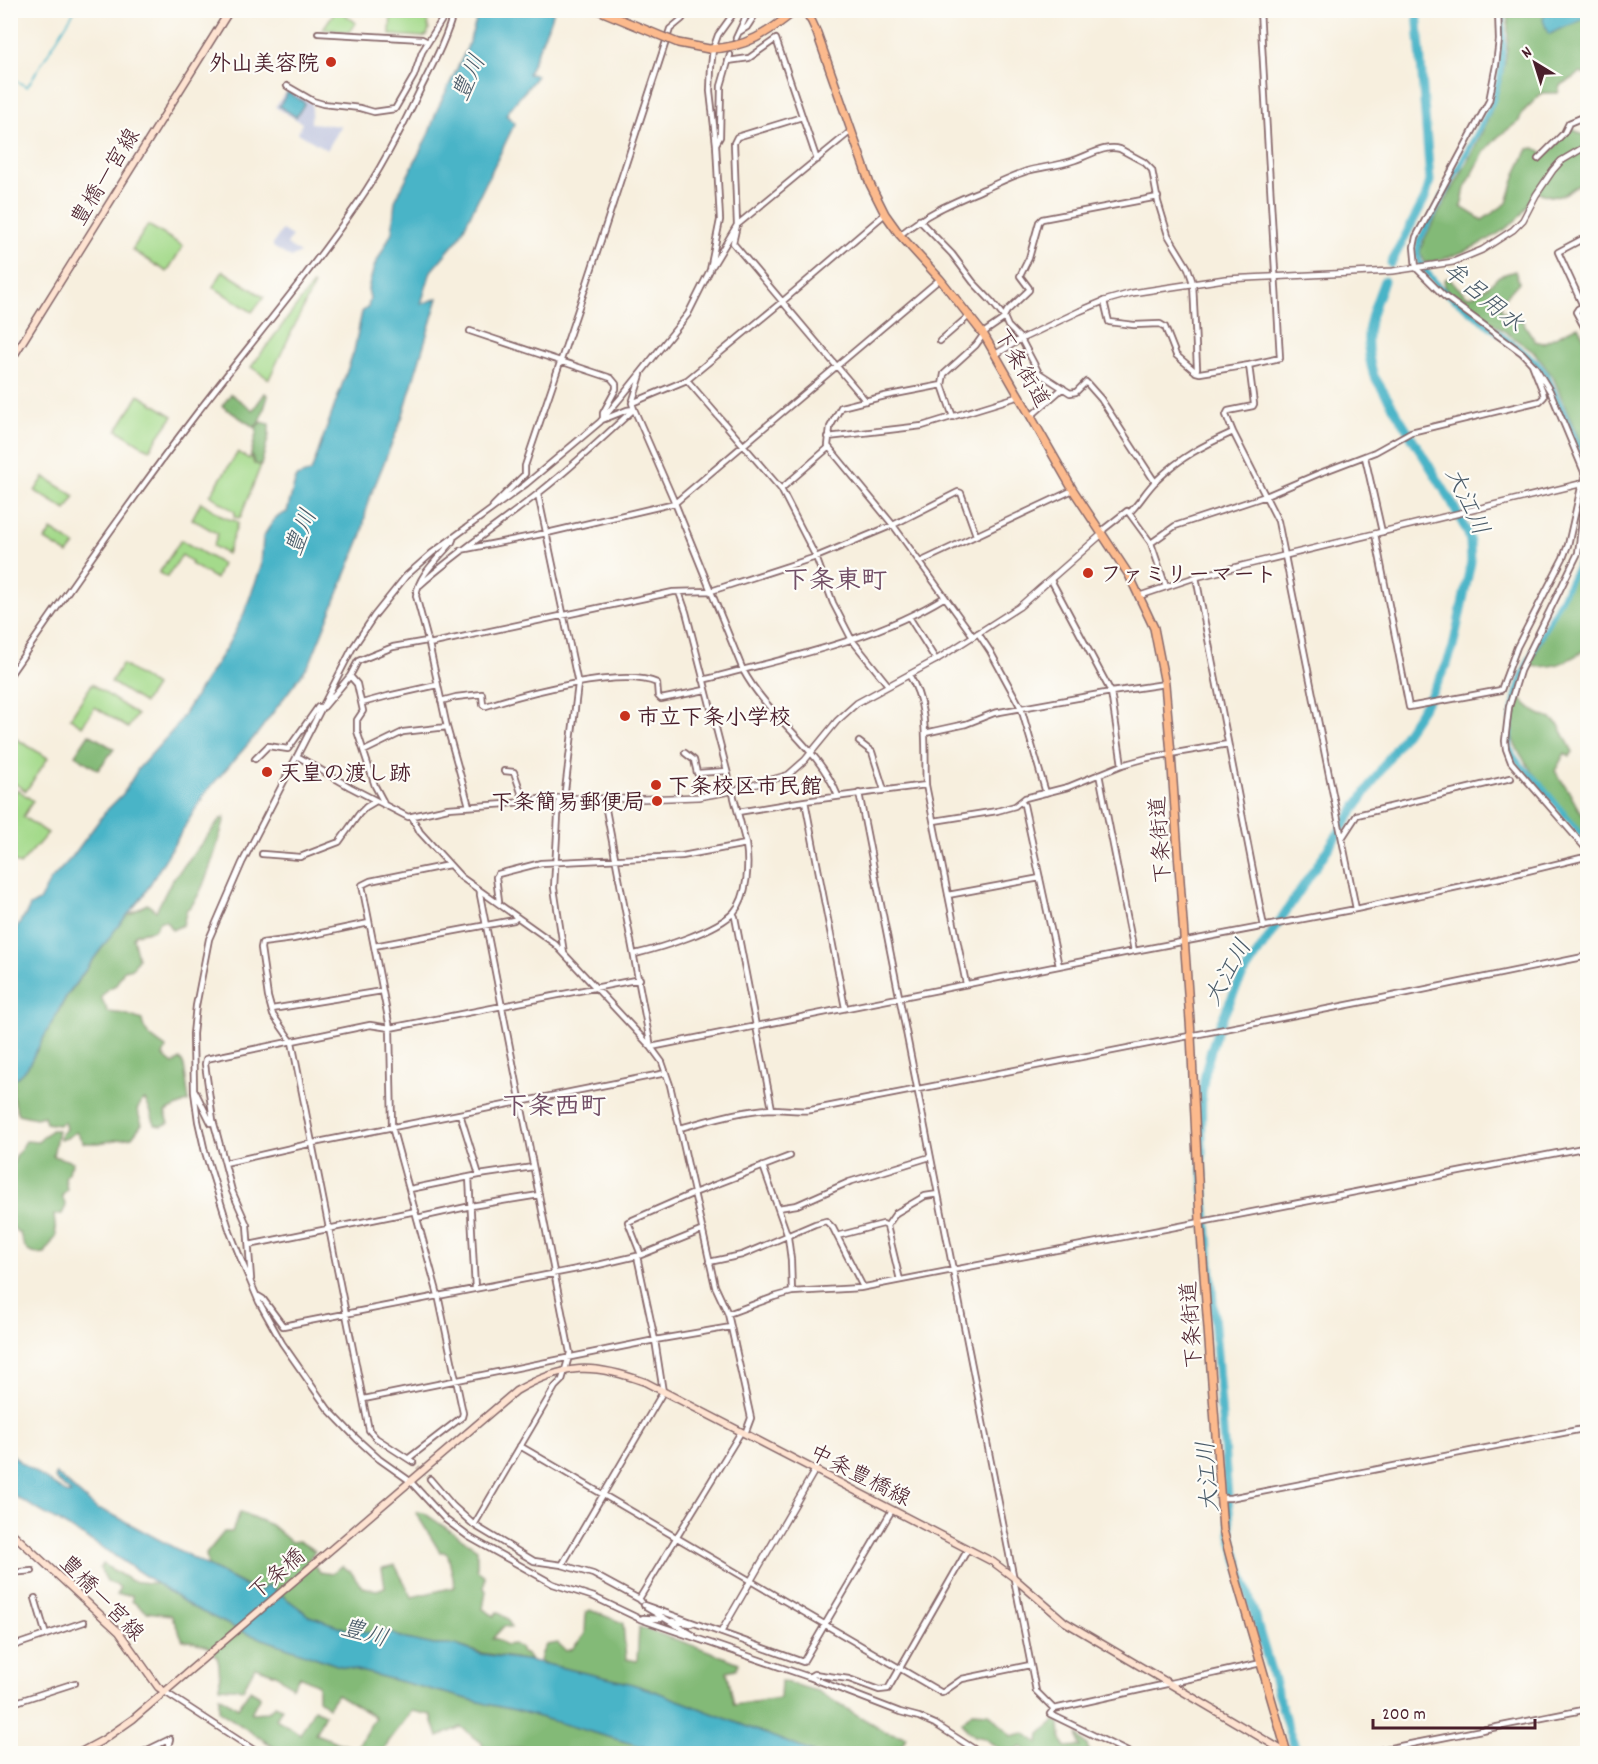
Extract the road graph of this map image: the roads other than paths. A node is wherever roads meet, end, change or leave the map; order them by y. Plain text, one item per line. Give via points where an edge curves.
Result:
1 (230, 10) edge
2 (448, 10) edge
3 (454, 10) edge
4 (598, 10) edge
5 (687, 10) edge
6 (736, 10) edge
7 (748, 10) edge
8 (758, 10) edge
9 (796, 10) edge
10 (805, 10) edge
11 (1260, 10) edge
12 (1498, 10) edge
13 (739, 32) junction
14 (318, 33) dead end
15 (736, 38) dead end
16 (428, 42) junction
17 (711, 49) junction
18 (730, 55) dead end
19 (728, 62) junction
20 (286, 86) dead end
21 (1587, 115) edge
22 (802, 117) junction
23 (851, 131) junction
24 (716, 144) junction
25 (1587, 145) edge
26 (1538, 159) dead end
27 (817, 160) junction
28 (1158, 197) junction
29 (885, 214) junction
30 (919, 220) junction
31 (737, 225) junction
32 (900, 235) junction
33 (1587, 236) edge
34 (1418, 268) junction
35 (710, 270) junction
36 (1276, 276) junction
37 (940, 279) junction
38 (1193, 283) junction
39 (783, 301) junction
40 (1104, 301) junction
41 (1585, 304) edge
42 (970, 315) junction
43 (1004, 317) junction
44 (470, 332) dead end
45 (984, 334) junction
46 (1587, 334) edge
47 (1021, 339) junction
48 (939, 341) dead end
49 (996, 354) junction
50 (562, 361) junction
51 (10, 362) edge
52 (1533, 364) junction
53 (837, 365) junction
54 (1249, 365) junction
55 (1196, 372) junction
56 (642, 373) junction
57 (687, 380) junction
58 (942, 385) junction
59 (1063, 388) junction
60 (1020, 396) junction
61 (866, 401) junction
62 (632, 403) junction
63 (634, 409) junction
64 (1031, 416) junction
65 (952, 417) junction
66 (602, 420) junction
67 (1233, 432) junction
68 (828, 437) junction
69 (743, 445) junction
70 (828, 448) junction
71 (1365, 457) junction
72 (1155, 482) junction
73 (1585, 483) edge
74 (781, 489) junction
75 (1073, 490) junction
76 (538, 494) junction
77 (1266, 496) junction
78 (675, 503) junction
79 (490, 510) junction
80 (1129, 513) junction
81 (893, 525) junction
82 (547, 532) junction
83 (1382, 532) junction
84 (1102, 534) junction
85 (1375, 534) junction
86 (976, 535) junction
87 (453, 537) junction
88 (1151, 543) junction
89 (462, 550) junction
90 (1285, 555) junction
91 (816, 557) junction
92 (920, 562) junction
93 (1196, 577) junction
94 (1051, 580) junction
95 (1166, 586) junction
96 (418, 587) junction
97 (711, 591) junction
98 (679, 592) junction
99 (1139, 596) junction
100 (945, 597) junction
101 (564, 615) junction
102 (909, 617) junction
103 (976, 635) junction
104 (852, 640) junction
105 (428, 643) junction
106 (936, 660) junction
107 (743, 670) junction
108 (1521, 671) junction
109 (1528, 674) dead end
110 (10, 675) edge
111 (909, 675) junction
112 (350, 676) junction
113 (703, 680) junction
114 (578, 684) junction
115 (1165, 684) junction
116 (437, 685) junction
117 (888, 685) junction
118 (705, 690) junction
119 (1111, 692) junction
120 (441, 701) junction
121 (362, 704) junction
122 (321, 707) junction
123 (1021, 708) junction
124 (447, 727) junction
125 (925, 733) junction
126 (859, 742) dead end
127 (1228, 744) junction
128 (364, 751) junction
129 (685, 753) dead end
130 (812, 753) junction
131 (1171, 754) junction
132 (297, 756) junction
133 (255, 759) dead end
134 (1122, 765) junction
135 (504, 771) dead end
136 (727, 771) junction
137 (1099, 774) junction
138 (1511, 777) dead end
139 (926, 784) junction
140 (884, 790) junction
141 (732, 791) junction
142 (859, 793) junction
143 (1046, 793) junction
144 (838, 796) junction
145 (562, 799) junction
146 (604, 799) junction
147 (376, 801) junction
148 (524, 801) junction
149 (805, 801) junction
150 (1021, 802) junction
151 (384, 805) junction
152 (469, 806) junction
153 (738, 812) junction
154 (412, 817) junction
155 (934, 821) junction
156 (1341, 839) junction
157 (746, 844) junction
158 (1587, 851) edge
159 (262, 854) dead end
160 (1581, 858) dead end
161 (615, 860) junction
162 (556, 862) junction
163 (449, 865) junction
164 (1040, 878) junction
165 (480, 891) junction
166 (948, 895) junction
167 (498, 903) junction
168 (1356, 909) junction
169 (733, 913) junction
170 (517, 917) junction
171 (369, 923) junction
172 (486, 925) junction
173 (1264, 927) junction
174 (1183, 942) junction
175 (374, 946) junction
176 (1134, 951) junction
177 (635, 954) junction
178 (565, 955) junction
179 (1587, 956) edge
180 (1059, 966) junction
181 (640, 979) junction
182 (966, 984) junction
183 (596, 988) junction
184 (382, 991) junction
185 (900, 997) junction
186 (501, 1006) junction
187 (844, 1008) junction
188 (272, 1009) junction
189 (756, 1026) junction
190 (390, 1028) junction
191 (1191, 1035) junction
192 (292, 1042) junction
193 (651, 1047) junction
194 (666, 1073) junction
195 (194, 1088) junction
196 (918, 1089) junction
197 (521, 1102) junction
198 (772, 1109) junction
199 (460, 1114) junction
200 (392, 1127) junction
201 (680, 1128) junction
202 (216, 1131) junction
203 (313, 1143) junction
204 (1587, 1147) edge
205 (790, 1156) dead end
206 (930, 1157) junction
207 (225, 1163) junction
208 (763, 1166) junction
209 (533, 1167) junction
210 (479, 1175) junction
211 (469, 1177) junction
212 (410, 1188) junction
213 (694, 1193) junction
214 (938, 1194) junction
215 (539, 1195) junction
216 (471, 1206) junction
217 (777, 1208) junction
218 (416, 1211) junction
219 (417, 1218) junction
220 (1200, 1221) junction
221 (887, 1226) junction
222 (329, 1228) junction
223 (703, 1230) junction
224 (837, 1236) junction
225 (788, 1237) junction
226 (249, 1245) junction
227 (639, 1255) junction
228 (709, 1262) junction
229 (953, 1270) junction
230 (555, 1274) junction
231 (900, 1280) junction
232 (251, 1284) junction
233 (863, 1287) junction
234 (476, 1288) junction
235 (792, 1292) junction
236 (257, 1295) junction
237 (438, 1295) junction
238 (346, 1314) junction
239 (728, 1314) junction
240 (732, 1327) junction
241 (655, 1340) junction
242 (570, 1358) junction
243 (566, 1370) junction
244 (456, 1380) junction
245 (663, 1392) junction
246 (364, 1399) junction
247 (1587, 1428) edge
248 (743, 1433) junction
249 (520, 1446) junction
250 (815, 1470) junction
251 (430, 1479) tunnel mouth
252 (410, 1481) junction
253 (603, 1494) junction
254 (1225, 1498) junction
255 (892, 1510) junction
256 (474, 1525) junction
257 (10, 1531) edge
258 (677, 1538) junction
259 (968, 1549) junction
260 (562, 1565) junction
261 (32, 1571) dead end
262 (10, 1573) edge
263 (1013, 1577) junction
264 (751, 1582) junction
265 (35, 1598) dead end
266 (639, 1599) junction
267 (644, 1605) junction
268 (640, 1618) junction
269 (665, 1620) junction
270 (84, 1622) dead end
271 (824, 1625) junction
272 (706, 1627) junction
273 (721, 1632) junction
274 (46, 1635) junction
275 (696, 1638) junction
276 (10, 1647) edge
277 (1262, 1663) junction
278 (1030, 1665) junction
279 (900, 1669) junction
280 (809, 1677) junction
281 (75, 1683) dead end
282 (1168, 1683) junction
283 (165, 1692) junction
284 (10, 1704) edge
285 (1054, 1709) junction
286 (1587, 1709) edge
287 (1288, 1753) edge
288 (77, 1754) edge
289 (139, 1754) edge
290 (166, 1754) edge
291 (260, 1754) edge
292 (982, 1754) edge
293 (1132, 1754) edge
294 (1359, 1754) edge

1 - 51 main road, 豊橋一宮線
2 - 16 street
3 - 110 street via 409,113 360,200 195,416
4 - 17 main road, bridge via 678,43
5 - 50 street via 670,29
6 - 17 street
7 - 13 street
8 - 13 street
9 - 17 main road via 757,38 737,46
10 - 23 main road, 下条街道
11 - 36 street
12 - 34 street via 1496,65 1489,101 1416,237 1414,257
13 - 15 street
14 - 16 street
16 - 20 street via 395,109 374,112 324,104
17 - 24 street via 710,91
18 - 19 street
19 - 22 street via 749,58 776,39
19 - 24 street via 721,86 720,136
21 - 26 street via 1569,123
22 - 27 street
22 - 31 street via 737,137
23 - 27 street
23 - 29 main road, 下条街道
24 - 35 street via 720,220
25 - 34 street via 1553,170 1513,230 1465,258
27 - 31 street
28 - 30 street via 1149,165 1116,148 1026,171
28 - 38 street via 1168,235
28 - 43 street via 1042,219 1020,276 1029,290
29 - 32 main road, 下条街道
29 - 39 street
30 - 32 street
30 - 43 street
31 - 35 street
31 - 39 street via 733,243
32 - 37 main road, 下条街道
33 - 41 street via 1558,252
34 - 36 street
34 - 52 street via 1444,296
35 - 56 street via 688,314
36 - 38 street
36 - 54 street via 1280,358
37 - 42 main road, 下条街道
37 - 53 street
38 - 40 street
38 - 55 street
39 - 53 street
39 - 57 street
40 - 47 street
40 - 55 street via 1109,322 1165,327 1176,355
41 - 46 street via 1576,312
42 - 45 main road, 下条街道
42 - 48 street
43 - 45 street
43 - 47 street
44 - 50 street
45 - 49 main road, 下条街道
45 - 58 street via 944,374
47 - 49 street
47 - 59 street via 1039,373
49 - 60 main road, 下条街道
50 - 66 street via 614,381 616,389
50 - 79 street via 525,474
52 - 71 street via 1544,392 1540,401 1409,433
52 - 73 street via 1551,391
53 - 61 street
53 - 69 street
54 - 55 street
54 - 67 street via 1254,404 1228,411
56 - 62 street
56 - 66 street
57 - 62 street
57 - 69 street
58 - 61 street
58 - 65 street
59 - 64 street
59 - 72 street via 1073,393 1086,382
60 - 64 main road, 下条街道
60 - 65 street
61 - 68 street via 841,407
62 - 63 street
63 - 66 street
63 - 76 street
63 - 78 street
64 - 75 main road, 下条街道
65 - 68 street via 922,426
66 - 79 street
67 - 72 street via 1189,453
67 - 77 street
68 - 70 street
69 - 74 street
69 - 78 street
70 - 74 street
70 - 81 street
71 - 77 street
71 - 83 street
72 - 80 street
73 - 83 street
73 - 85 street via 1563,558 1517,647 1501,690 1409,707
73 - 108 street via 1578,553
74 - 91 street
75 - 84 main road, 下条街道
75 - 86 street
76 - 82 street
76 - 89 street
77 - 88 street via 1175,526
77 - 90 street via 1278,520
78 - 82 street
78 - 97 street
79 - 87 street
80 - 84 street
80 - 88 street
81 - 86 street via 958,492
81 - 91 street
81 - 92 street
82 - 89 street
82 - 101 street
83 - 85 street
84 - 94 street
84 - 99 main road, 下条街道
85 - 90 street
86 - 92 street
87 - 96 street
87 - 122 street via 406,576 374,616
88 - 95 street
89 - 96 street
90 - 93 street
90 - 156 street
91 - 97 street
91 - 104 street
92 - 100 street
93 - 95 street
93 - 127 street
94 - 103 street
94 - 119 street
95 - 99 street
96 - 105 street via 416,596
97 - 98 street
97 - 107 street
98 - 101 street
98 - 113 street
99 - 115 main road, 下条街道 via 1154,628
100 - 102 street
100 - 103 street
101 - 105 street
101 - 114 street
102 - 104 street
102 - 106 street
103 - 106 street
103 - 123 street via 990,651
104 - 107 street
104 - 117 street
105 - 112 street via 393,647 363,658
105 - 116 street
106 - 111 street
107 - 113 street
107 - 130 street via 771,710
108 - 109 street
108 - 158 street via 1509,707 1505,741 1508,756
111 - 117 street
111 - 125 street via 919,698
112 - 121 street via 357,684
112 - 122 street
113 - 118 street
114 - 118 street via 606,678 650,680 657,682 662,699
114 - 120 street via 486,706 482,694
114 - 145 street
115 - 119 street
115 - 131 main road, 下条街道
116 - 120 street
116 - 121 street
117 - 130 street via 847,710
118 - 136 street
119 - 123 street
119 - 134 street
120 - 124 street
121 - 128 street via 356,726
122 - 132 street
122 - 133 street via 288,749 268,746
123 - 125 street
123 - 143 street
124 - 128 street via 403,732
124 - 152 street
125 - 139 street
126 - 140 street via 872,752
127 - 131 street
127 - 173 street
128 - 151 street
129 - 136 street via 694,760 697,773
130 - 141 street via 788,775
130 - 144 street
131 - 134 street
131 - 174 main road, 下条街道
132 - 147 street
132 - 195 street via 242,863 210,939 196,1006
134 - 137 street
135 - 148 street via 514,772
136 - 141 street
137 - 143 street
137 - 176 street
138 - 156 street via 1357,814
139 - 140 street
139 - 155 street
140 - 142 street
141 - 146 street via 698,797
141 - 153 street
142 - 144 street
142 - 185 street
143 - 150 street
144 - 149 street
145 - 146 street
145 - 148 street
145 - 162 street
146 - 161 street
147 - 151 street
147 - 159 street via 359,814 339,842 300,857
148 - 152 street
149 - 153 street
149 - 187 street
150 - 155 street via 998,811
150 - 164 street
151 - 154 street
152 - 154 street
153 - 157 street
154 - 163 street
155 - 166 street
156 - 168 street
157 - 161 street via 682,856
157 - 169 street via 744,891
160 - 168 street
161 - 162 street
161 - 177 street
162 - 167 street via 498,874
162 - 178 street via 554,888
163 - 165 street
163 - 171 street via 362,885
164 - 166 street
164 - 180 street
165 - 167 street
165 - 172 street
166 - 182 street
167 - 170 street
168 - 173 street
169 - 177 street via 687,938
169 - 189 street
170 - 172 street
170 - 178 street
171 - 175 street
171 - 188 street via 262,943
172 - 175 street
172 - 186 street
173 - 174 street
174 - 176 street
174 - 191 main road, 下条街道
175 - 184 street
176 - 180 street
177 - 181 street
178 - 183 street
179 - 191 street
180 - 182 street
181 - 183 street
181 - 193 street
182 - 185 street
183 - 186 street
183 - 193 street
184 - 188 street
184 - 190 street
185 - 187 street
185 - 196 street
186 - 190 street
186 - 197 street
187 - 189 street
188 - 192 street
189 - 193 street
189 - 198 street
190 - 192 street via 370,1025
190 - 200 street
191 - 196 street
191 - 220 main road, 下条街道
192 - 202 street via 207,1059
192 - 203 street
193 - 194 street
194 - 197 street
194 - 201 street
195 - 202 street
195 - 232 street via 205,1152
196 - 198 street via 802,1111
196 - 206 street
197 - 199 street
197 - 209 street
198 - 201 street
199 - 200 street
199 - 210 street
200 - 203 street
200 - 212 street
201 - 213 street
202 - 207 street
203 - 207 street
203 - 222 street
204 - 220 street
205 - 208 street
206 - 214 street
206 - 217 street via 849,1182 797,1205
207 - 226 street via 247,1225
208 - 213 street
208 - 217 street
209 - 210 street
209 - 215 street
210 - 211 street
211 - 212 street
211 - 216 street
212 - 218 street
213 - 223 street
213 - 227 street via 628,1222
214 - 221 street via 904,1207
214 - 229 street
215 - 216 street
215 - 230 street
216 - 219 street
216 - 234 street
217 - 225 street
218 - 219 street
218 - 222 street
219 - 237 street
220 - 229 street
220 - 254 main road, 下条街道
221 - 224 street
221 - 231 street
222 - 226 street
222 - 238 street
223 - 227 street
223 - 228 street
224 - 225 street via 826,1221
224 - 233 street
225 - 228 street via 742,1255
225 - 235 street
226 - 232 street
227 - 230 street
227 - 241 street
228 - 239 street
229 - 231 street
229 - 263 street
230 - 234 street
230 - 242 street
231 - 233 street
232 - 236 street
233 - 235 street
234 - 237 street
235 - 239 street
236 - 238 street via 284,1326
236 - 252 street via 282,1343 328,1409 379,1459
237 - 238 street
237 - 244 street
238 - 246 street
239 - 240 street
240 - 241 street
240 - 248 street via 751,1418
241 - 242 street
241 - 245 street
242 - 243 street
242 - 244 street
243 - 245 main road, 中条豊橋線 via 618,1372
243 - 249 street
243 - 252 main road, 中条豊橋線 via 516,1390
244 - 246 street
244 - 246 street via 462,1417 411,1460 369,1430
245 - 248 main road, 中条豊橋線
245 - 253 street
247 - 254 street
248 - 250 main road, 中条豊橋線
248 - 258 street
249 - 253 street
249 - 256 street
250 - 255 main road, 中条豊橋線
250 - 264 street
251 - 256 street
252 - 268 street via 446,1520 469,1538 552,1584 594,1597
252 - 283 main road, 下条橋
253 - 258 street
253 - 260 street
254 - 277 main road, 下条街道 via 1223,1530
255 - 259 main road, 中条豊橋線
255 - 271 street
256 - 260 street via 534,1561
257 - 283 main road, 豊橋一宮線 via 119,1632
258 - 264 street
258 - 266 street
259 - 263 main road, 中条豊橋線
259 - 279 street
260 - 266 street via 593,1574
261 - 262 street
263 - 278 street
263 - 282 main road, 中条豊橋線 via 1065,1622
264 - 271 street
264 - 273 street
265 - 274 street
266 - 267 street
267 - 269 street
267 - 272 street
268 - 269 street
268 - 275 street
269 - 272 street
269 - 275 street
270 - 274 street
271 - 273 street via 803,1662
271 - 279 street
272 - 273 street
274 - 276 street
275 - 280 street
277 - 282 street
277 - 287 main road, 下条街道
278 - 279 street via 962,1679 942,1694
278 - 285 street via 1036,1691
279 - 280 street via 885,1690 849,1679 814,1674
280 - 292 street via 935,1724
281 - 284 street
282 - 285 street
282 - 287 main road, 中条豊橋線
283 - 288 main road via 116,1732
283 - 291 street
285 - 293 street via 1050,1714
286 - 294 street
289 - 290 street via 170,1739

